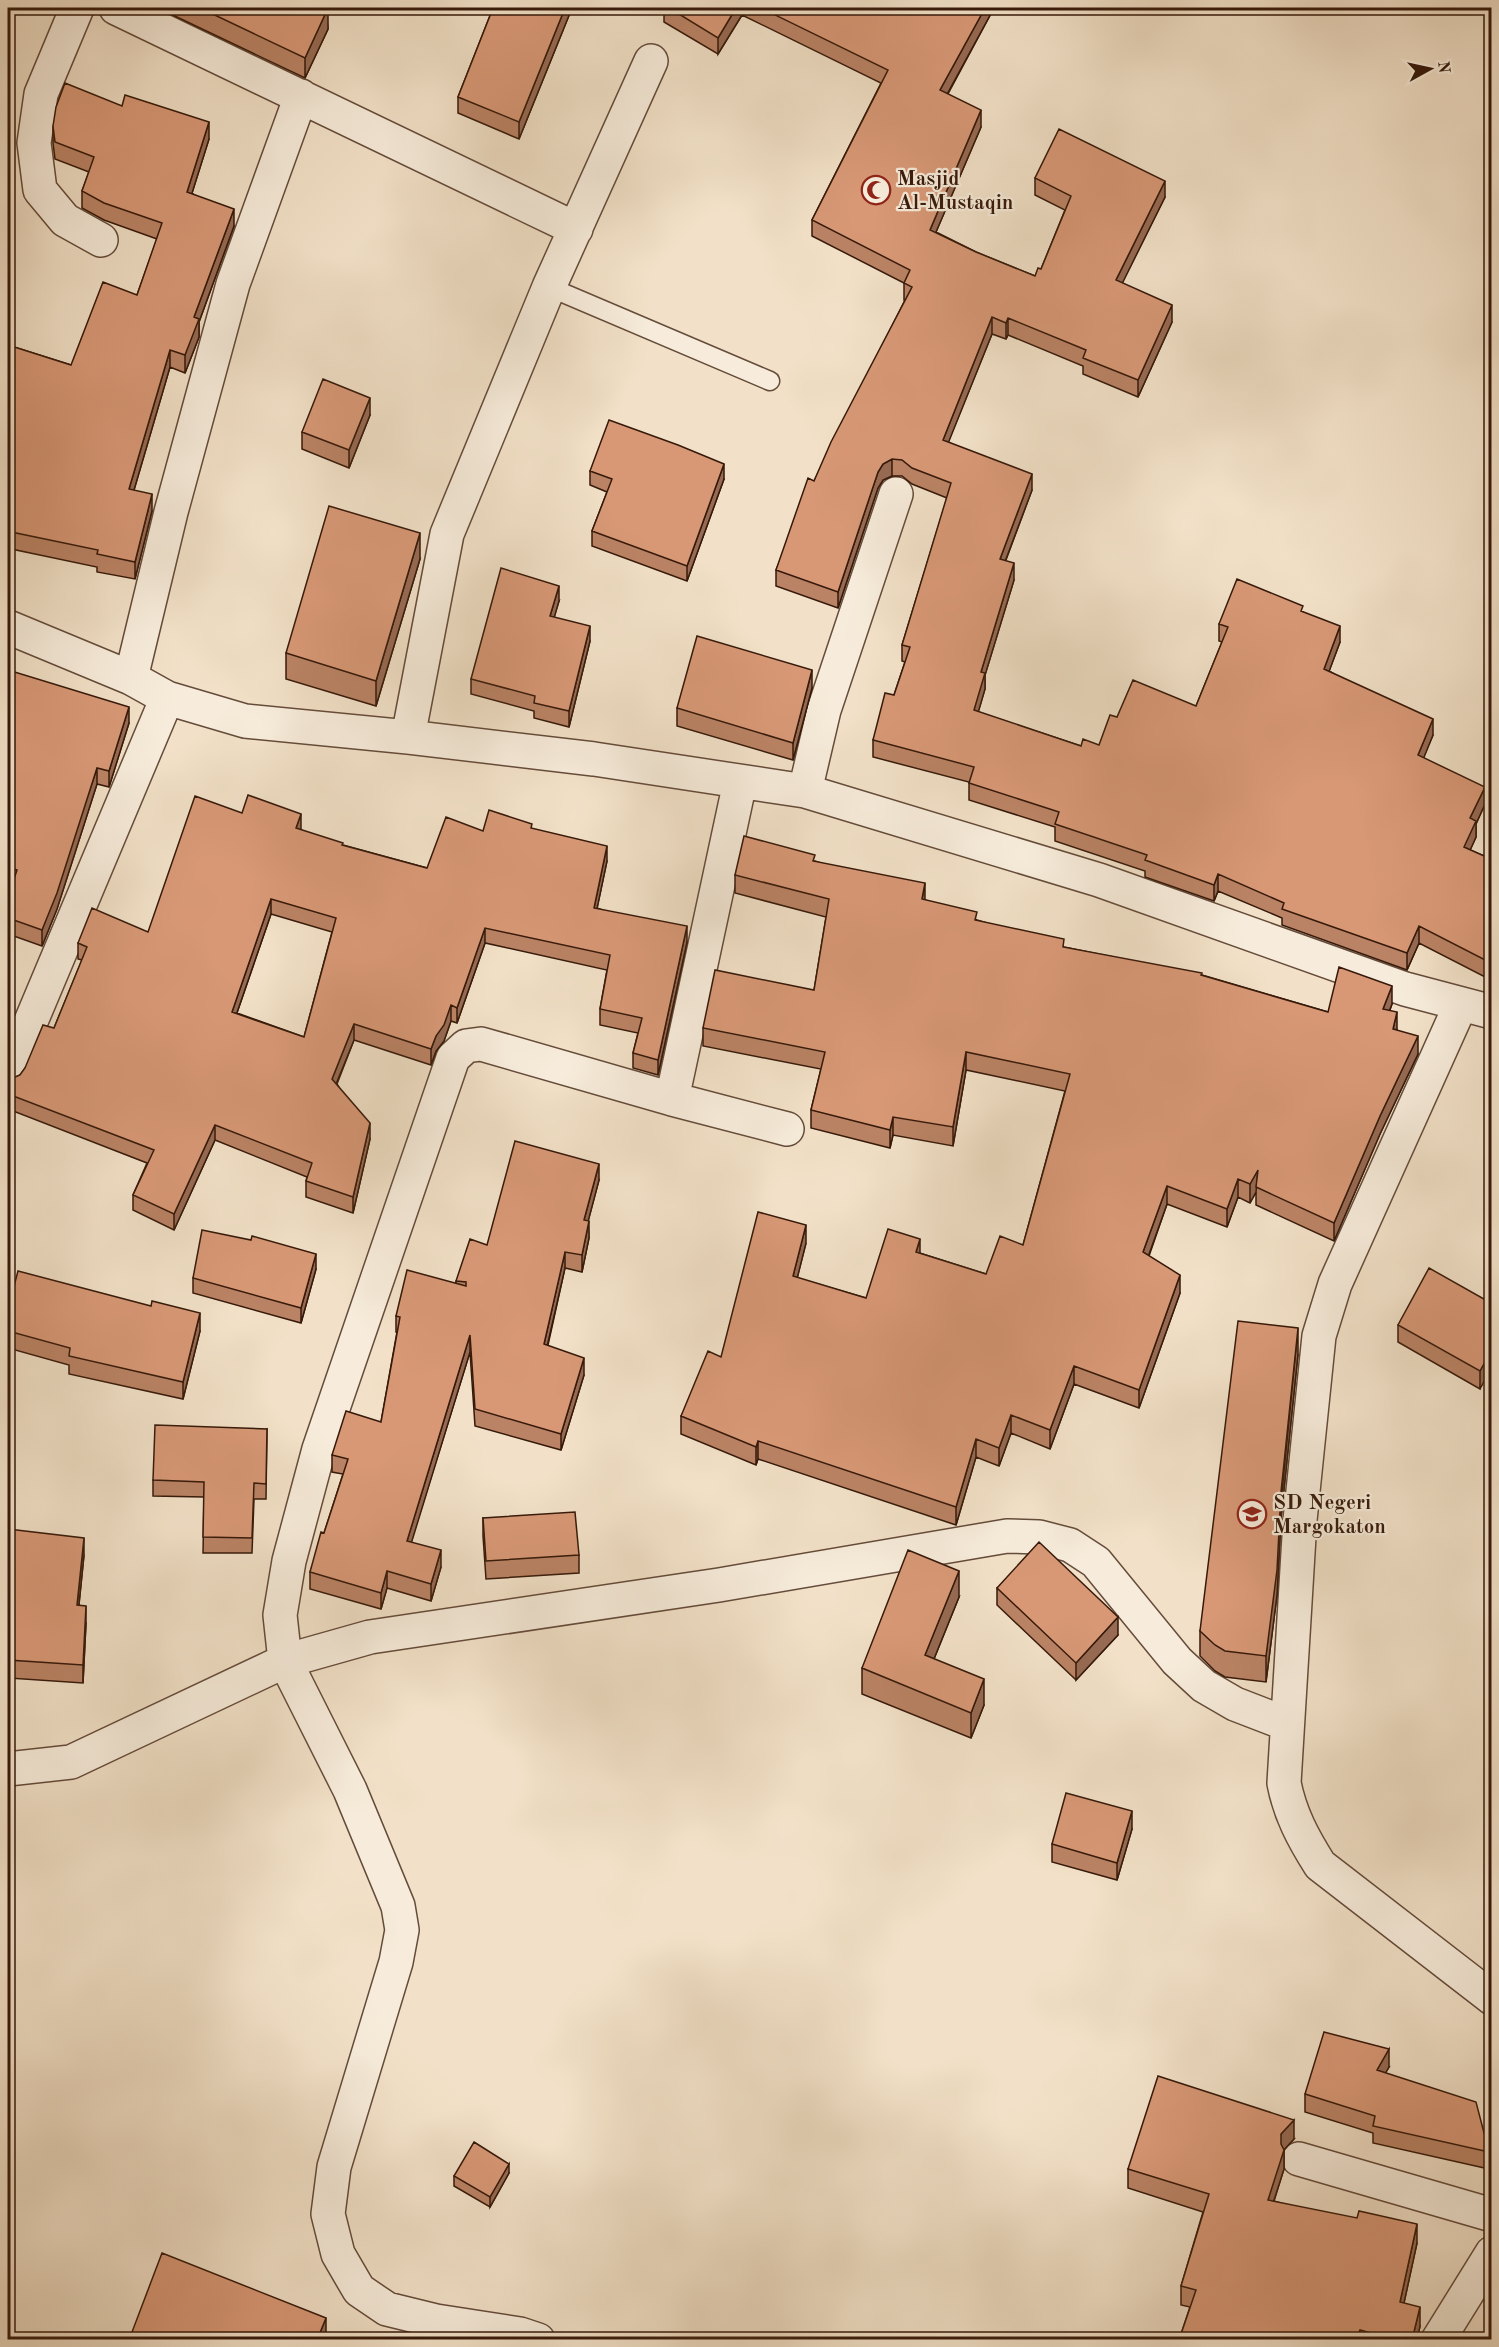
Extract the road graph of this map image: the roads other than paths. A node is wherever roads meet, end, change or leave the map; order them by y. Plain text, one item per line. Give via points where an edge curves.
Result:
1 (76, 8) edge
2 (116, 8) edge
3 (651, 61) dead end
4 (301, 96) junction
5 (576, 229) junction
6 (101, 240) dead end
7 (549, 287) junction
8 (770, 381) dead end
9 (896, 494) dead end
10 (8, 627) edge
11 (131, 678) junction
12 (167, 698) junction
13 (408, 737) junction
14 (740, 782) junction
15 (805, 791) junction
16 (1476, 1008) edge
17 (8, 1076) edge
18 (672, 1099) junction
19 (787, 1129) dead end
20 (285, 1661) junction
21 (1287, 1724) junction
22 (8, 1769) edge
23 (1491, 1998) edge
24 (1299, 2159) dead end
25 (1491, 2215) edge
26 (1491, 2253) edge
27 (538, 2340) edge
28 (1438, 2340) edge

1 - 6 street via 41,94 34,143 40,190 65,220
2 - 4 street
3 - 5 street
4 - 5 street
4 - 11 street via 233,284
5 - 7 street
7 - 8 lane
7 - 13 street via 447,534
9 - 15 street via 824,710
10 - 11 street
11 - 12 street
12 - 13 street via 245,721
12 - 17 street
13 - 14 street via 594,759
14 - 15 street
14 - 18 street
15 - 16 street via 1099,880 1406,989
16 - 21 street via 1335,1284 1318,1336 1300,1520
18 - 19 street
18 - 20 street via 481,1044 466,1046 453,1058 319,1449 289,1562 280,1615
20 - 21 street via 370,1637 719,1585 1007,1536 1039,1537 1070,1545 1096,1563 1177,1661 1204,1686 1236,1704
20 - 22 street via 71,1762
20 - 27 street via 350,1790 398,1906 402,1930 396,1962 334,2167 328,2214 338,2254 359,2290 387,2309
21 - 23 street via 1284,1783 1289,1807 1320,1865
24 - 25 street
26 - 28 street

